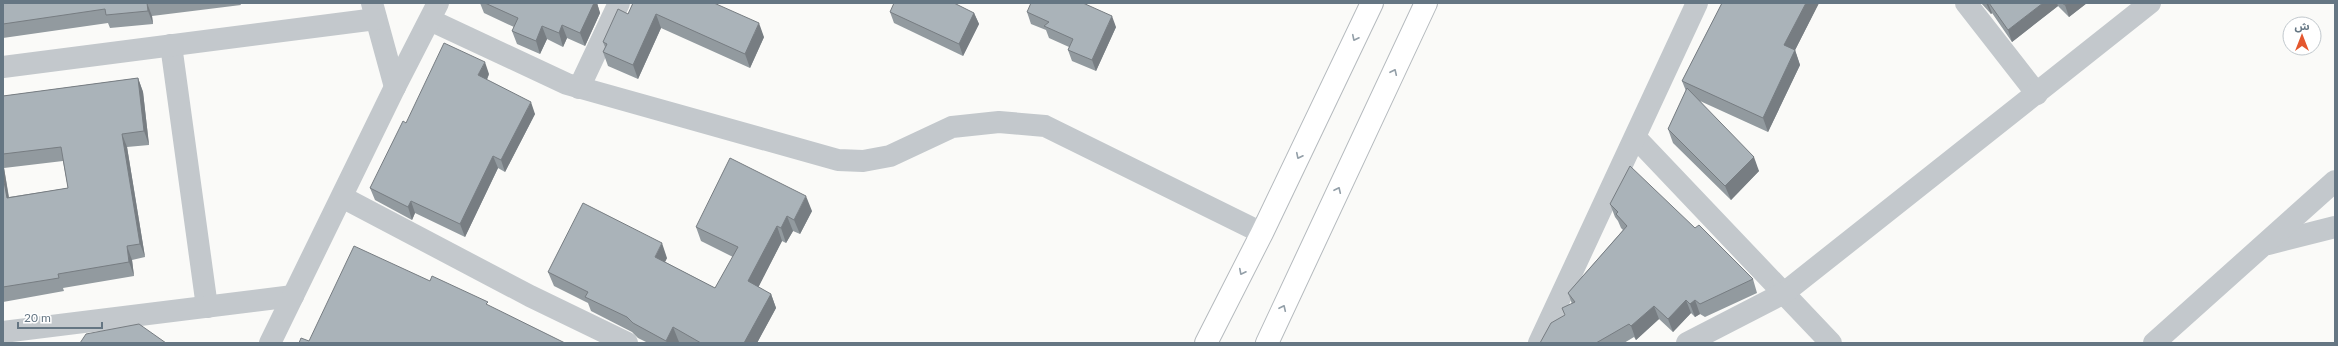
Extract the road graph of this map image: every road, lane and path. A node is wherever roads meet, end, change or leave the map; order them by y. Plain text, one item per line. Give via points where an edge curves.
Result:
1 (619, 3) edge
2 (1372, 3) edge
3 (1426, 3) edge
4 (1697, 3) edge
5 (1966, 3) edge
6 (2150, 3) edge
7 (374, 11) edge
8 (434, 12) edge
9 (171, 45) junction
10 (3, 67) edge
11 (394, 87) junction
12 (579, 88) junction
13 (2037, 94) junction
14 (1636, 138) junction
15 (2335, 181) edge
16 (342, 197) junction
17 (2335, 227) edge
18 (1262, 233) junction
19 (2264, 244) junction
20 (1784, 293) junction
21 (293, 296) junction
22 (207, 307) junction
23 (3, 332) edge
24 (25, 336) edge
25 (270, 343) edge
26 (627, 343) edge
27 (1206, 343) edge
28 (1267, 343) edge
29 (1539, 343) edge
30 (1687, 343) edge
31 (1831, 343) edge
32 (2154, 343) edge

1 - 12 street
2 -> 18 main road
28 -> 3 main road
4 - 14 street
5 - 13 street
6 - 13 street
7 - 9 street
7 - 11 street
8 - 11 street
8 - 12 street
9 - 10 street
9 - 22 street
11 - 16 street
12 - 18 street via 838,160 863,161 890,156 952,127 999,122 1045,126
13 - 20 street
14 - 20 street
14 - 29 street
15 - 19 street
16 - 21 street
16 - 26 street via 530,296
17 - 19 street
18 -> 27 main road
19 - 32 street
20 - 30 street
20 - 31 street
21 - 22 street
21 - 25 street
22 - 24 street
23 - 24 street

